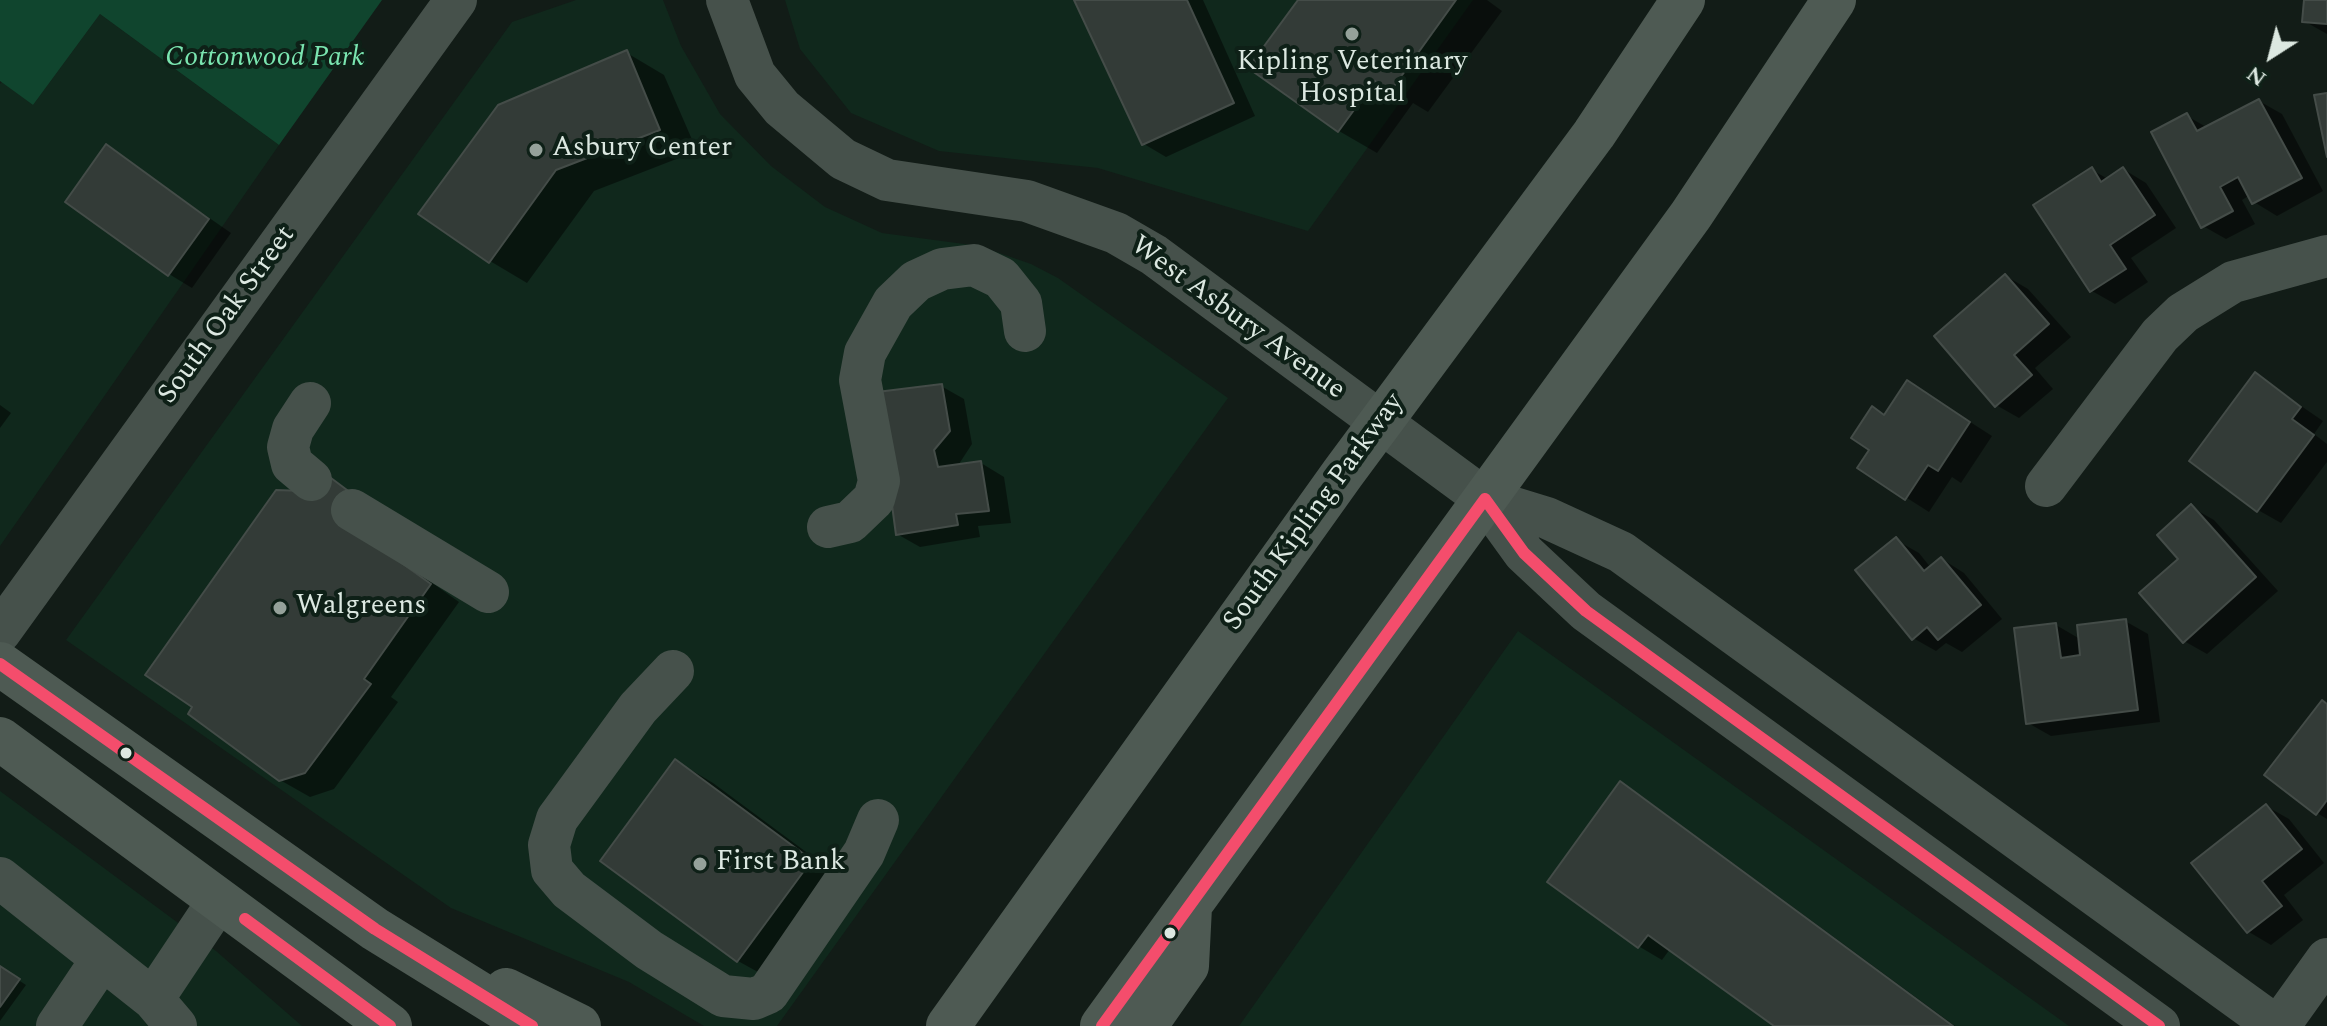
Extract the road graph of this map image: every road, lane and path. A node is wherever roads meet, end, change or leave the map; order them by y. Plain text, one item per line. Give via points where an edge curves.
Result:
1 (456, 0) edge
2 (727, 0) edge
3 (1683, 0) edge
4 (1834, 0) edge
5 (2327, 256) edge
6 (1025, 331) dead end
7 (310, 403) dead end
8 (1380, 423) junction
9 (311, 480) dead end
10 (2046, 486) dead end
11 (1485, 499) junction
12 (352, 510) dead end
13 (828, 527) dead end
14 (488, 592) dead end
15 (0, 632) edge
16 (0, 664) edge
17 (673, 671) dead end
18 (0, 739) edge
19 (878, 820) dead end
20 (1084, 836) junction
21 (0, 878) edge
22 (219, 900) junction
23 (1190, 907) junction
24 (102, 959) junction
25 (2327, 959) edge
26 (426, 960) junction
27 (164, 1012) edge
28 (57, 1026) edge
29 (390, 1026) edge
30 (532, 1026) edge
31 (579, 1026) edge
32 (925, 1026) edge
33 (948, 1026) edge
34 (1102, 1026) edge
35 (1145, 1026) edge
36 (2159, 1026) edge
37 (2278, 1026) edge

1 - 15 street, South Oak Street
2 - 8 street, West Asbury Avenue via 755,75 800,126 843,159 887,180 1027,201 1116,233 1208,292
3 - 8 main road, South Kipling Parkway via 1594,134
4 - 11 main road via 1691,215
5 - 10 street via 2233,282 2183,313 2160,335
6 - 13 street via 1021,303 1001,278 974,265 942,269 916,281 865,353 860,380 879,481 874,499 850,522
7 - 9 street via 288,447 292,464
8 - 11 street, West Asbury Avenue
8 - 20 main road, South Kipling Parkway
11 - 23 main road
11 - 36 street, West Asbury Avenue via 1524,553 1586,611
11 - 37 street via 1547,518 1621,552
12 - 14 street
16 - 26 main road via 237,835
17 - 19 street via 638,708 557,819 549,845 552,870 569,890 649,950 723,996 754,999 768,993 864,853
18 - 22 main road
20 - 32 main road
20 - 33 main road, South Kipling Parkway
21 - 24 street
22 - 27 street
22 - 29 main road
23 - 34 main road
23 - 35 main road via 1187,966
24 - 27 street
24 - 28 street
25 - 37 street
26 - 30 main road
26 - 31 main road via 531,1000

